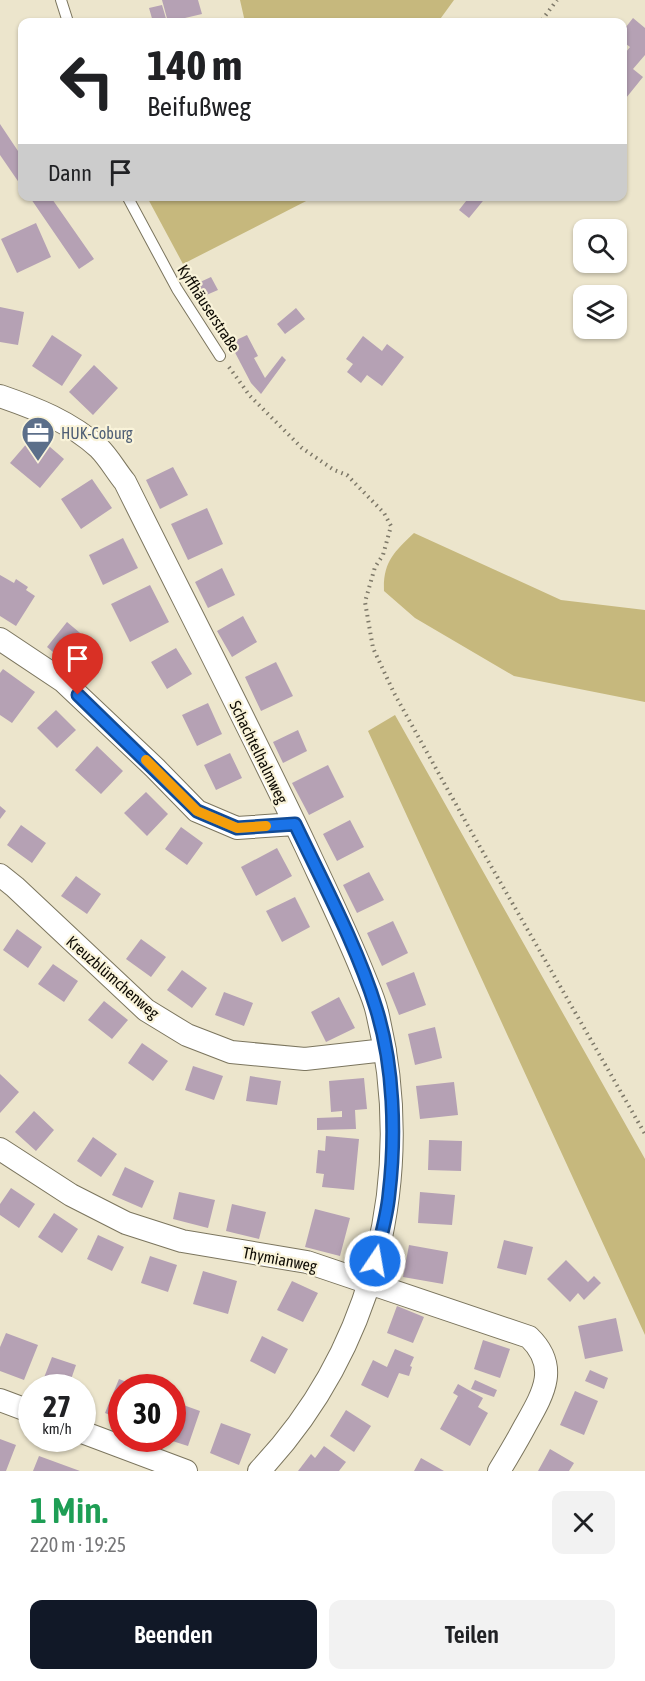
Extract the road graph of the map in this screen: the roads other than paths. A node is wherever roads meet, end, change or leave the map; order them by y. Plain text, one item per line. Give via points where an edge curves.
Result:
1 (61, 0) edge
2 (68, 18) edge
3 (130, 201) edge
4 (220, 356) road end
5 (0, 396) edge
6 (0, 639) edge
7 (295, 824) junction
8 (0, 875) edge
9 (385, 1050) junction
10 (0, 1149) edge
11 (371, 1284) junction
12 (0, 1400) edge
13 (18, 1407) edge
14 (96, 1437) edge
15 (186, 1471) edge
16 (259, 1471) edge
17 (499, 1471) edge

1 - 2 lane
3 - 4 lane, Kyffhäuserstraße via 177,289
5 - 7 street, Schachtelhalmweg via 61,421 99,449 124,482
6 - 7 street via 63,681 197,811 237,828
7 - 9 street, Schachtelhalmweg via 377,1009
8 - 9 street, Kreuzblümchenweg via 146,1010 187,1035 231,1052 305,1059
9 - 11 street, Schachtelhalmweg via 392,1124 389,1195
10 - 11 street, Thymianweg via 71,1195 126,1223 182,1241 307,1262
11 - 16 street, Schachtelhalmweg via 347,1344 320,1392 284,1445
11 - 17 street, Thymianweg via 516,1331 539,1347 547,1377 542,1396
12 - 13 street
14 - 15 street

